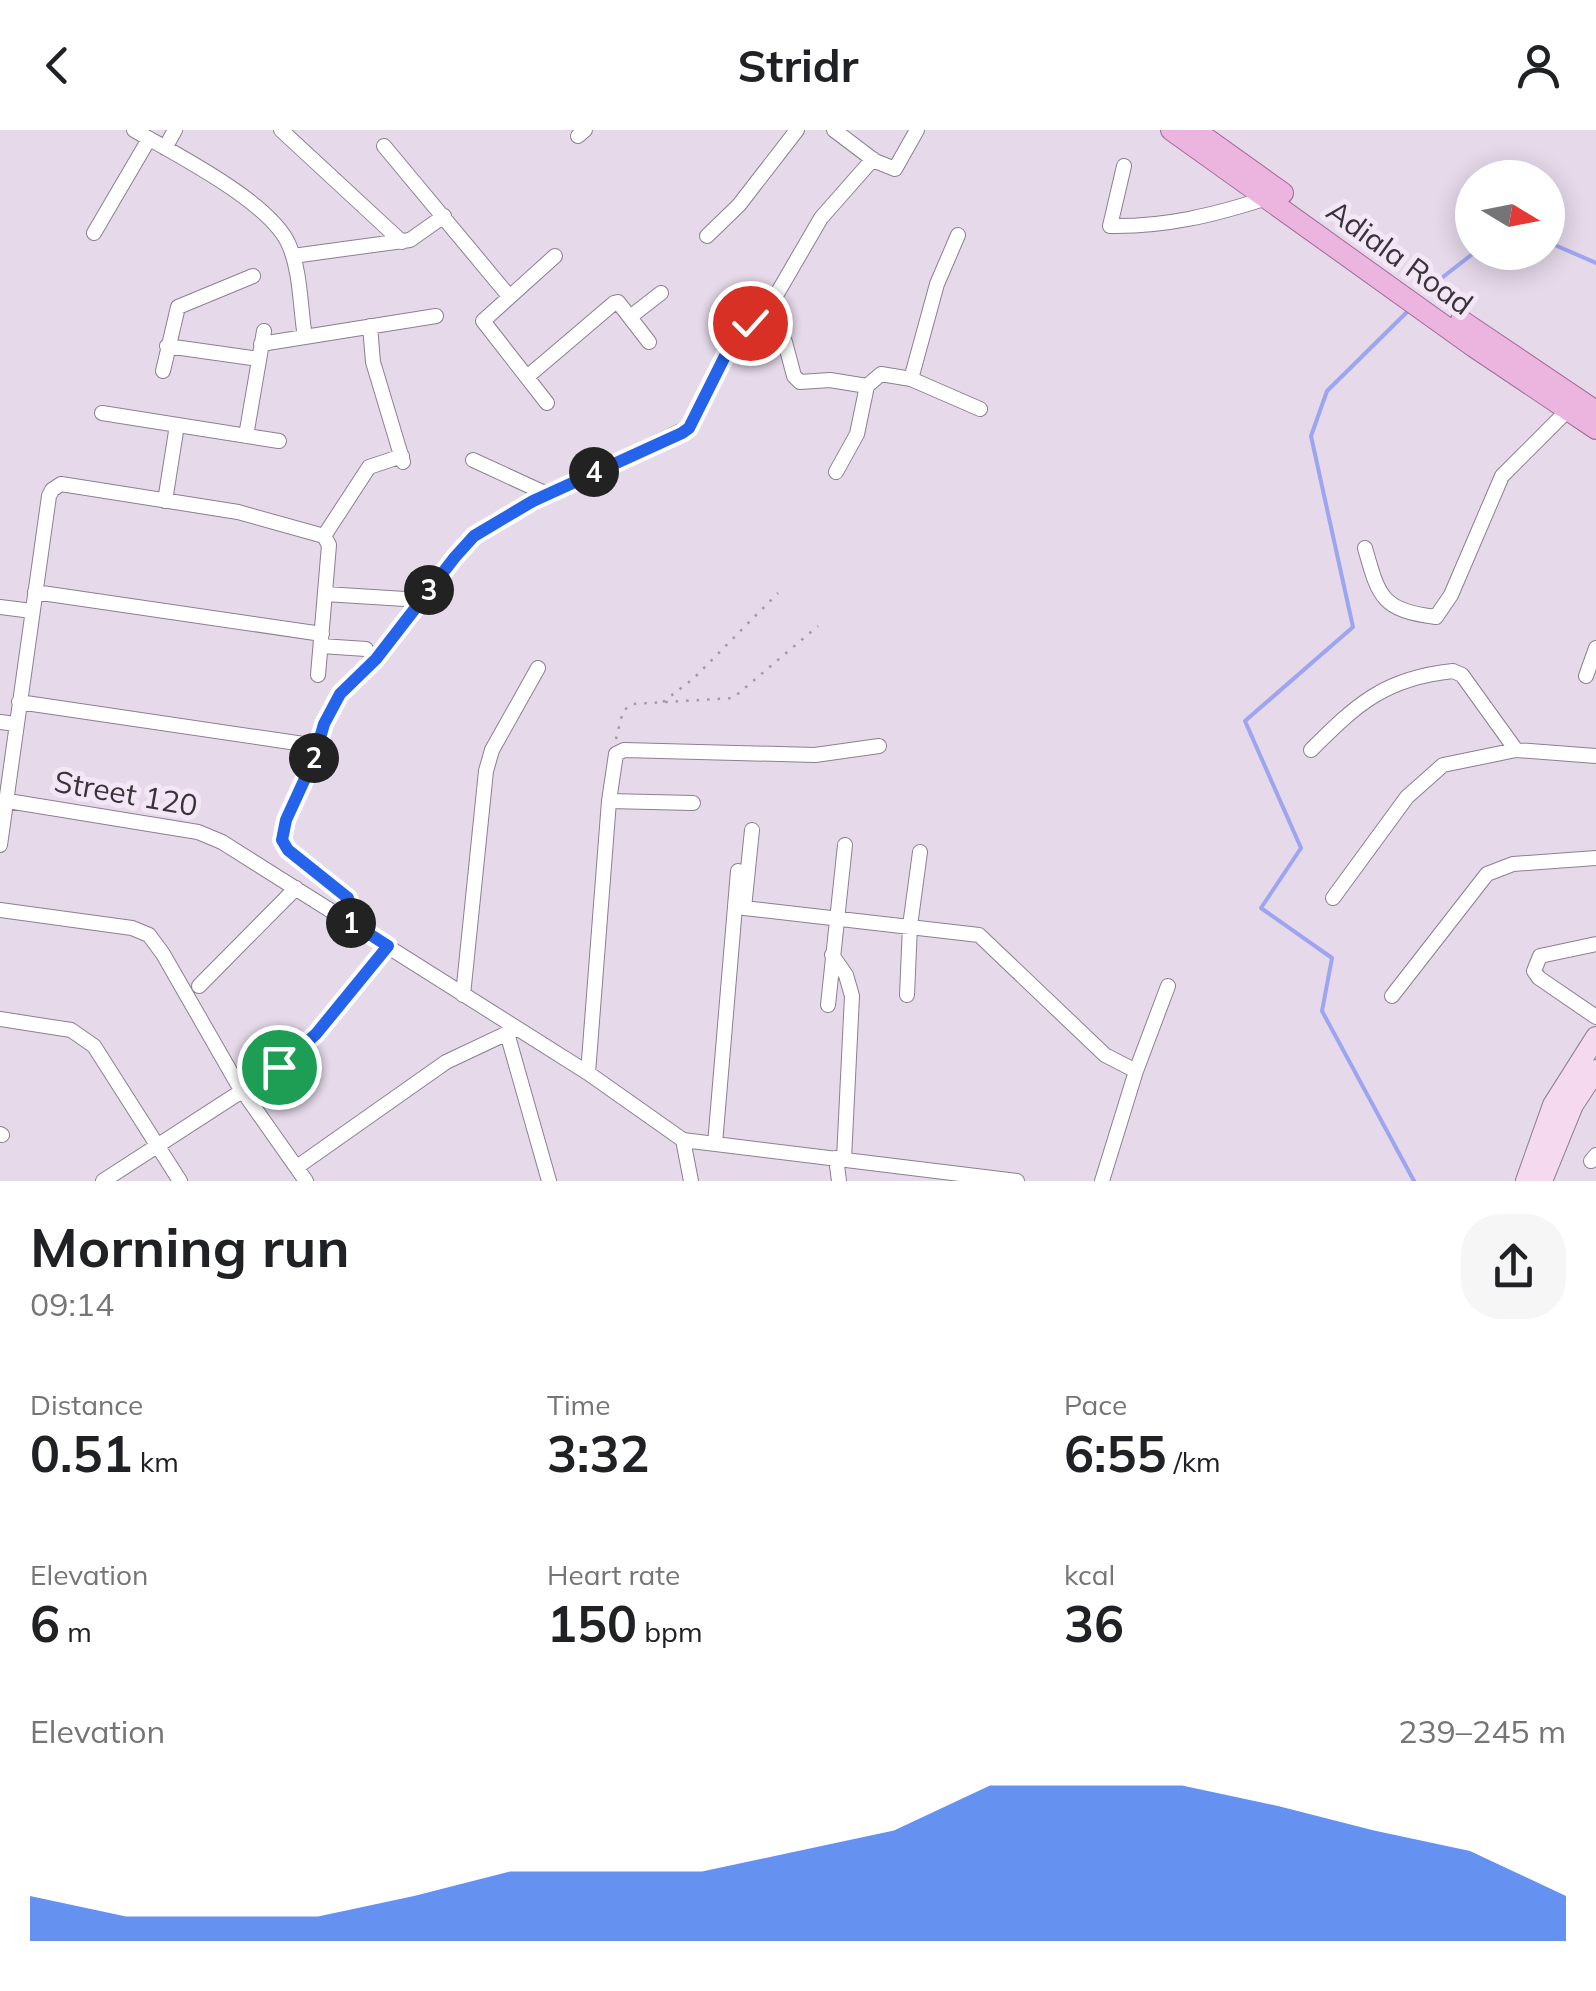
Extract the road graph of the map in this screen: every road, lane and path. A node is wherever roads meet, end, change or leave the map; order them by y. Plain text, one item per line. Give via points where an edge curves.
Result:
1 (134, 130) edge
2 (175, 130) edge
3 (281, 130) edge
4 (798, 130) edge
5 (834, 130) edge
6 (917, 130) edge
7 (1171, 130) edge
8 (1196, 130) edge
9 (148, 138) junction
10 (384, 146) dead end
11 (166, 148) junction
12 (872, 159) junction
13 (1124, 166) dead end
14 (1267, 198) junction
15 (444, 216) junction
16 (94, 234) dead end
17 (958, 235) dead end
18 (707, 236) dead end
19 (402, 242) junction
20 (293, 256) junction
21 (555, 256) dead end
22 (253, 276) dead end
23 (661, 293) dead end
24 (508, 295) junction
25 (436, 316) dead end
26 (761, 316) junction
27 (630, 317) junction
28 (370, 326) junction
29 (304, 337) junction
30 (650, 342) dead end
31 (261, 345) junction
32 (166, 346) junction
33 (163, 371) dead end
34 (526, 377) junction
35 (911, 379) junction
36 (867, 386) junction
37 (547, 403) dead end
38 (1581, 407) edge
39 (980, 409) dead end
40 (102, 413) dead end
41 (176, 425) junction
42 (1596, 429) edge
43 (246, 436) junction
44 (279, 441) dead end
45 (472, 460) dead end
46 (836, 472) dead end
47 (548, 494) junction
48 (165, 501) junction
49 (324, 536) junction
50 (1364, 548) dead end
51 (36, 592) junction
52 (778, 593) dead end
53 (325, 594) junction
54 (405, 599) dead end
55 (0, 607) edge
56 (32, 611) junction
57 (818, 626) dead end
58 (321, 640) junction
59 (1596, 648) edge
60 (366, 649) dead end
61 (538, 668) dead end
62 (318, 675) dead end
63 (1586, 676) dead end
64 (19, 702) junction
65 (663, 702) junction
66 (8, 723) edge
67 (317, 746) junction
68 (878, 746) dead end
69 (1311, 750) dead end
70 (1516, 750) junction
71 (616, 754) junction
72 (1596, 756) edge
73 (8, 801) junction
74 (609, 801) junction
75 (692, 803) dead end
76 (752, 830) dead end
77 (0, 844) edge
78 (845, 845) dead end
79 (920, 852) dead end
80 (1596, 858) edge
81 (738, 870) dead end
82 (296, 888) junction
83 (1333, 898) dead end
84 (744, 908) junction
85 (0, 910) edge
86 (835, 917) junction
87 (346, 919) junction
88 (732, 924) junction
89 (910, 926) junction
90 (1596, 944) edge
91 (388, 946) junction
92 (832, 955) junction
93 (198, 986) dead end
94 (1168, 986) dead end
95 (907, 995) dead end
96 (464, 996) junction
97 (1392, 996) dead end
98 (828, 1005) dead end
99 (1596, 1017) edge
100 (0, 1019) edge
101 (512, 1031) junction
102 (1596, 1037) edge
103 (1596, 1070) edge
104 (1136, 1071) junction
105 (588, 1072) junction
106 (242, 1089) junction
107 (683, 1140) junction
108 (715, 1144) junction
109 (157, 1146) junction
110 (840, 1158) junction
111 (297, 1167) junction
112 (992, 1179) edge
113 (103, 1181) edge
114 (180, 1181) edge
115 (306, 1181) edge
116 (549, 1181) edge
117 (691, 1181) edge
118 (839, 1181) edge
119 (1017, 1181) edge
120 (1102, 1181) edge
121 (1526, 1181) edge
122 (1542, 1181) edge

1 - 9 street
2 - 11 street
3 - 19 street
4 - 18 street
5 - 12 street
6 - 12 street via 895,170
7 - 14 main road, Adiala Road
8 - 38 main road, Adiala Road
9 - 11 street
9 - 16 street
10 - 15 street
11 - 20 street via 268,216
12 - 26 street via 822,218
13 - 14 street via 1110,226 1188,222
14 - 38 main road, Adiala Road via 1474,348
15 - 19 street
15 - 24 street
17 - 35 street
19 - 20 street
20 - 29 street
21 - 24 street
22 - 32 street via 178,307
23 - 27 street
24 - 34 street via 483,321
25 - 28 street
26 - 36 street via 785,342 800,382
26 - 47 street via 728,350 689,428
27 - 30 street
27 - 34 street via 614,303
28 - 29 street
28 - 49 street via 373,362 403,459 369,467
29 - 31 street
31 - 32 street
31 - 43 street
32 - 33 street
34 - 37 street
35 - 36 street via 881,374
35 - 39 street
36 - 46 street via 858,434
38 - 42 main road, Adiala Road
38 - 50 street via 1502,476 1436,618 1407,614 1379,595
40 - 41 street
41 - 43 street
41 - 48 street
43 - 44 street
45 - 47 street
47 - 67 street via 474,536 376,659 346,686
48 - 49 street
48 - 51 street via 61,484 52,490
49 - 53 street
51 - 56 street
51 - 58 street
52 - 65 path
53 - 54 street
53 - 58 street
55 - 56 street
56 - 64 street
57 - 65 path via 733,698
58 - 60 street
58 - 62 street
59 - 63 street
61 - 96 street via 486,771
64 - 66 street
64 - 67 street
65 - 71 path via 623,711
66 - 73 street
67 - 87 street via 282,840 348,898
68 - 71 street via 815,755
69 - 70 street via 1377,691 1453,671
70 - 72 street
70 - 83 street via 1443,765 1407,798
71 - 74 street
73 - 77 street
73 - 82 street, Street 120 via 198,832
74 - 75 street
74 - 105 street
76 - 84 street
78 - 86 street
79 - 89 street
80 - 97 street via 1513,864 1487,874
81 - 88 street
82 - 87 street, Street 120
82 - 93 street
84 - 86 street
84 - 88 street
85 - 106 street via 149,935
86 - 89 street
86 - 92 street
87 - 91 street, Street 120
88 - 108 street
89 - 95 street
89 - 104 street via 979,935 1105,1054
90 - 99 street via 1548,952 1534,970
91 - 96 street, Street 120
91 - 106 street via 316,1034
92 - 98 street
92 - 110 street via 852,996
94 - 104 street
96 - 101 street, Street 120
100 - 109 street via 71,1030 94,1046
101 - 105 street, Street 120
101 - 111 street via 446,1062
101 - 116 street
102 - 121 street via 1553,1105
103 - 122 street via 1573,1105
104 - 120 street
105 - 107 street, Street 120
106 - 109 street
106 - 111 street
107 - 108 street
107 - 117 street
108 - 110 street
109 - 113 street
109 - 114 street
110 - 112 street
110 - 118 street
111 - 115 street
112 - 119 street

